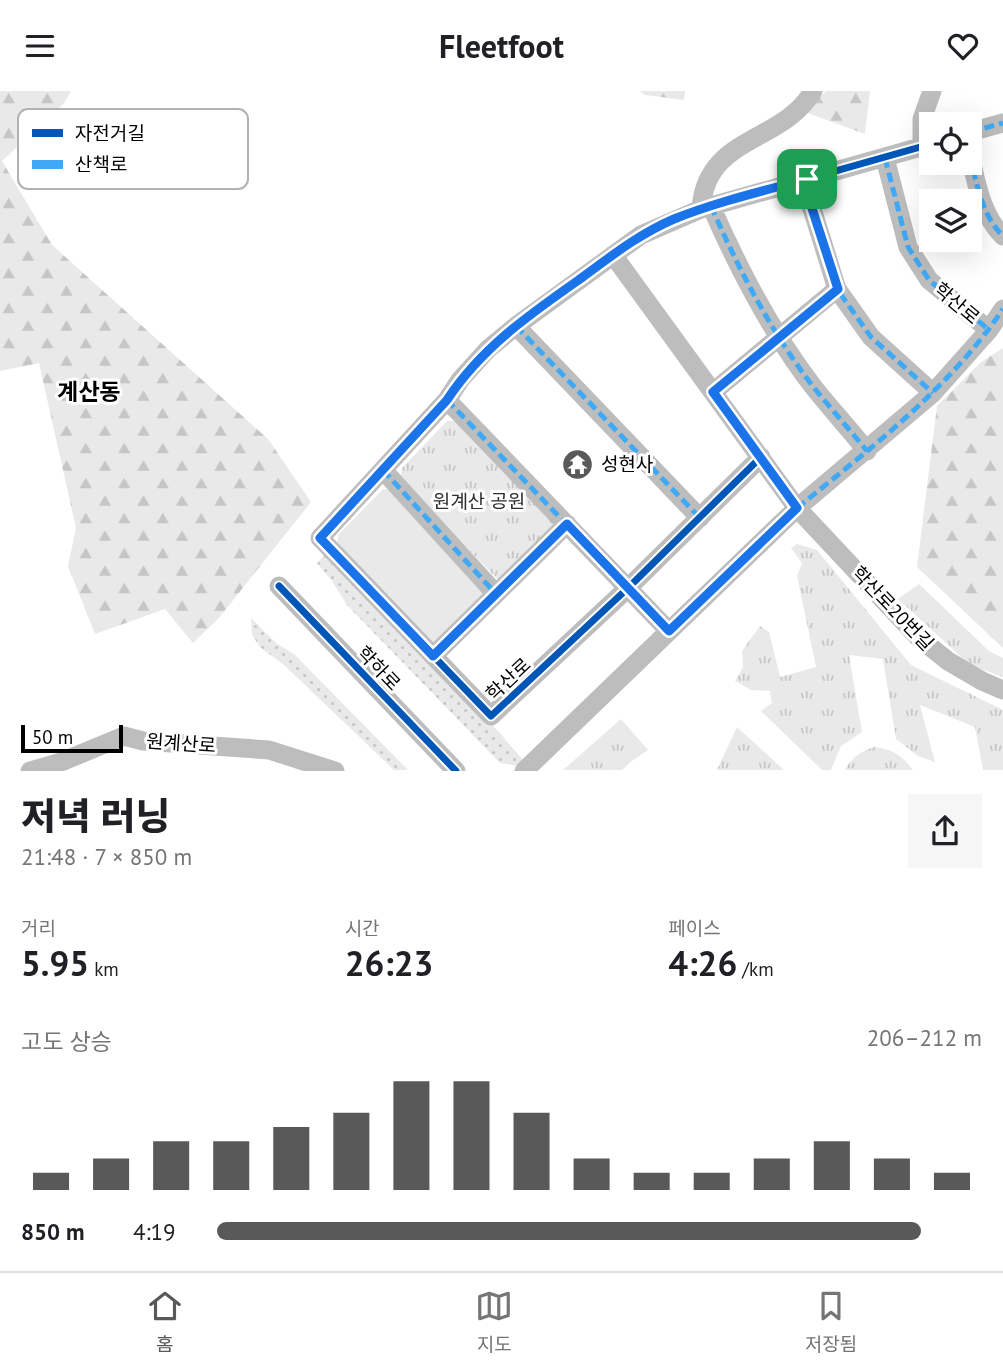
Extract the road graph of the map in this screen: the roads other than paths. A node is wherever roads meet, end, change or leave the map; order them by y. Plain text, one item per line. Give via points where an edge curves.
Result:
1 (813, 91) edge
2 (932, 91) edge
3 (924, 112) edge
4 (1003, 123) edge
5 (982, 129) edge
6 (919, 147) edge
7 (884, 158) junction
8 (974, 175) edge
9 (807, 179) junction
10 (706, 208) junction
11 (1003, 236) edge
12 (612, 255) junction
13 (838, 289) junction
14 (1003, 309) edge
15 (516, 325) junction
16 (989, 330) junction
17 (780, 337) junction
18 (713, 392) junction
19 (933, 393) junction
20 (447, 400) junction
21 (867, 451) junction
22 (761, 457) junction
23 (383, 470) junction
24 (797, 508) junction
25 (700, 517) junction
26 (567, 524) junction
27 (279, 586) dead end
28 (629, 587) junction
29 (496, 594) junction
30 (669, 631) junction
31 (433, 656) junction
32 (1003, 690) edge
33 (30, 771) edge
34 (335, 771) edge
35 (456, 771) edge
36 (524, 771) edge

1 - 10 street via 784,122 744,142 722,160 702,192
2 - 3 street, 학산로
4 - 5 street
6 - 7 street, 학산로
7 - 9 street, 학산로
7 - 16 street, 학산로 via 908,247 929,280
8 - 11 street via 992,226
9 - 10 street, 학산로
9 - 13 street via 809,199
10 - 12 street, 학산로 via 641,235
10 - 17 street
12 - 15 street, 학산로
12 - 18 street
13 - 17 street
13 - 19 street via 872,337
14 - 16 street, 학산로
15 - 20 street, 학산로 via 488,349
15 - 25 street
16 - 19 street, 학산로
17 - 18 street
17 - 21 street via 813,387
18 - 22 street
19 - 21 street, 학산로
20 - 23 street, 학산로 via 415,424
20 - 26 street
21 - 24 street, 학산로
22 - 24 street
22 - 25 street
23 - 29 street
23 - 31 street, 학산로 via 320,538
24 - 30 street, 학산로
24 - 32 street, 학산로20번길 via 918,636 948,661
25 - 28 street
26 - 28 street
26 - 29 street
27 - 35 street, 학하로
28 - 30 street
28 - 31 street, 학산로 via 491,716
29 - 31 street
30 - 36 street, 학산로
33 - 34 street, 원계산로 via 124,736 269,750

